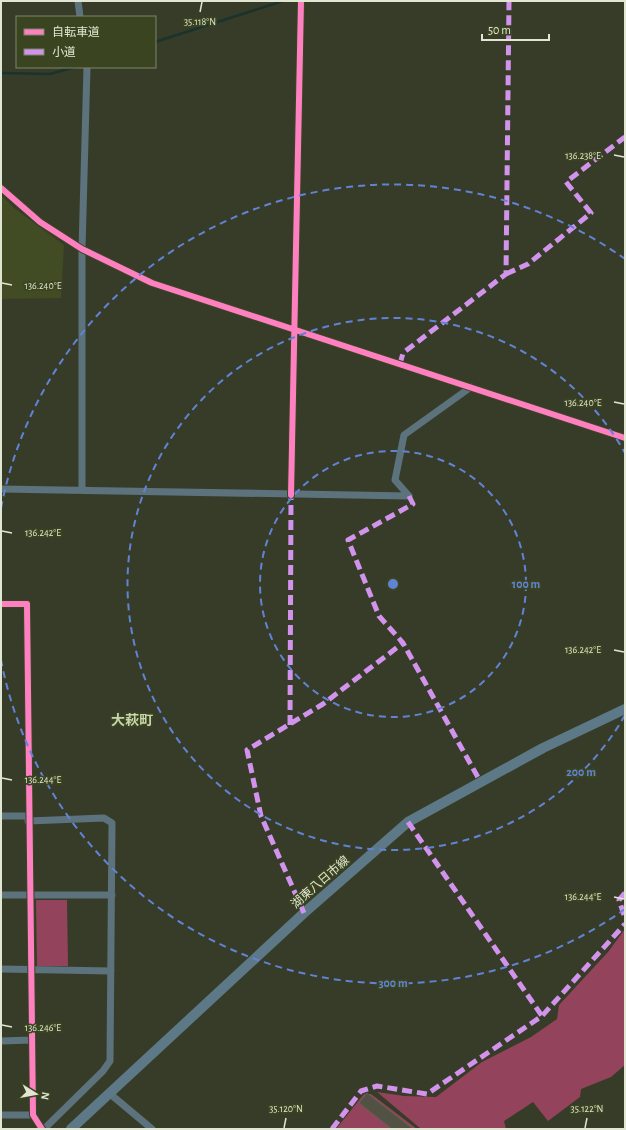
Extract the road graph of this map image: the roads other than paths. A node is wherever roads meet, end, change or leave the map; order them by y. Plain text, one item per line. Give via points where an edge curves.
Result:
1 (78, 1) edge
2 (301, 1) edge
3 (80, 16) edge
4 (86, 68) edge
5 (1, 188) edge
6 (82, 249) junction
7 (293, 330) junction
8 (471, 387) junction
9 (625, 438) edge
10 (1, 490) edge
11 (82, 490) junction
12 (291, 495) junction
13 (1, 604) edge
14 (625, 709) edge
15 (1, 816) edge
16 (28, 818) junction
17 (1, 895) edge
18 (30, 895) junction
19 (112, 895) junction
20 (1, 969) edge
21 (32, 970) junction
22 (111, 971) junction
23 (1, 1040) edge
24 (32, 1040) junction
25 (109, 1093) junction
26 (1, 1115) edge
27 (33, 1115) junction
28 (43, 1129) edge
29 (71, 1129) edge
30 (152, 1129) edge

1 - 3 street
2 - 7 street
4 - 6 street
5 - 6 street via 40,222
6 - 7 street via 152,283
6 - 11 street
7 - 8 street
7 - 12 street
8 - 9 street
8 - 12 street via 404,435 394,480 409,496
10 - 11 street
11 - 12 street
13 - 16 street via 27,604
14 - 25 main road, 湖東八日市線 via 543,748 408,822 304,913
15 - 16 street
16 - 18 street
16 - 19 street via 104,818 112,823
17 - 18 street
18 - 19 street
18 - 21 street
19 - 22 street
20 - 21 street
21 - 22 street
21 - 24 street
22 - 28 street via 110,1061 103,1071
23 - 24 street
24 - 27 street
25 - 29 main road, 湖東八日市線
25 - 30 street
26 - 27 street
27 - 28 street

